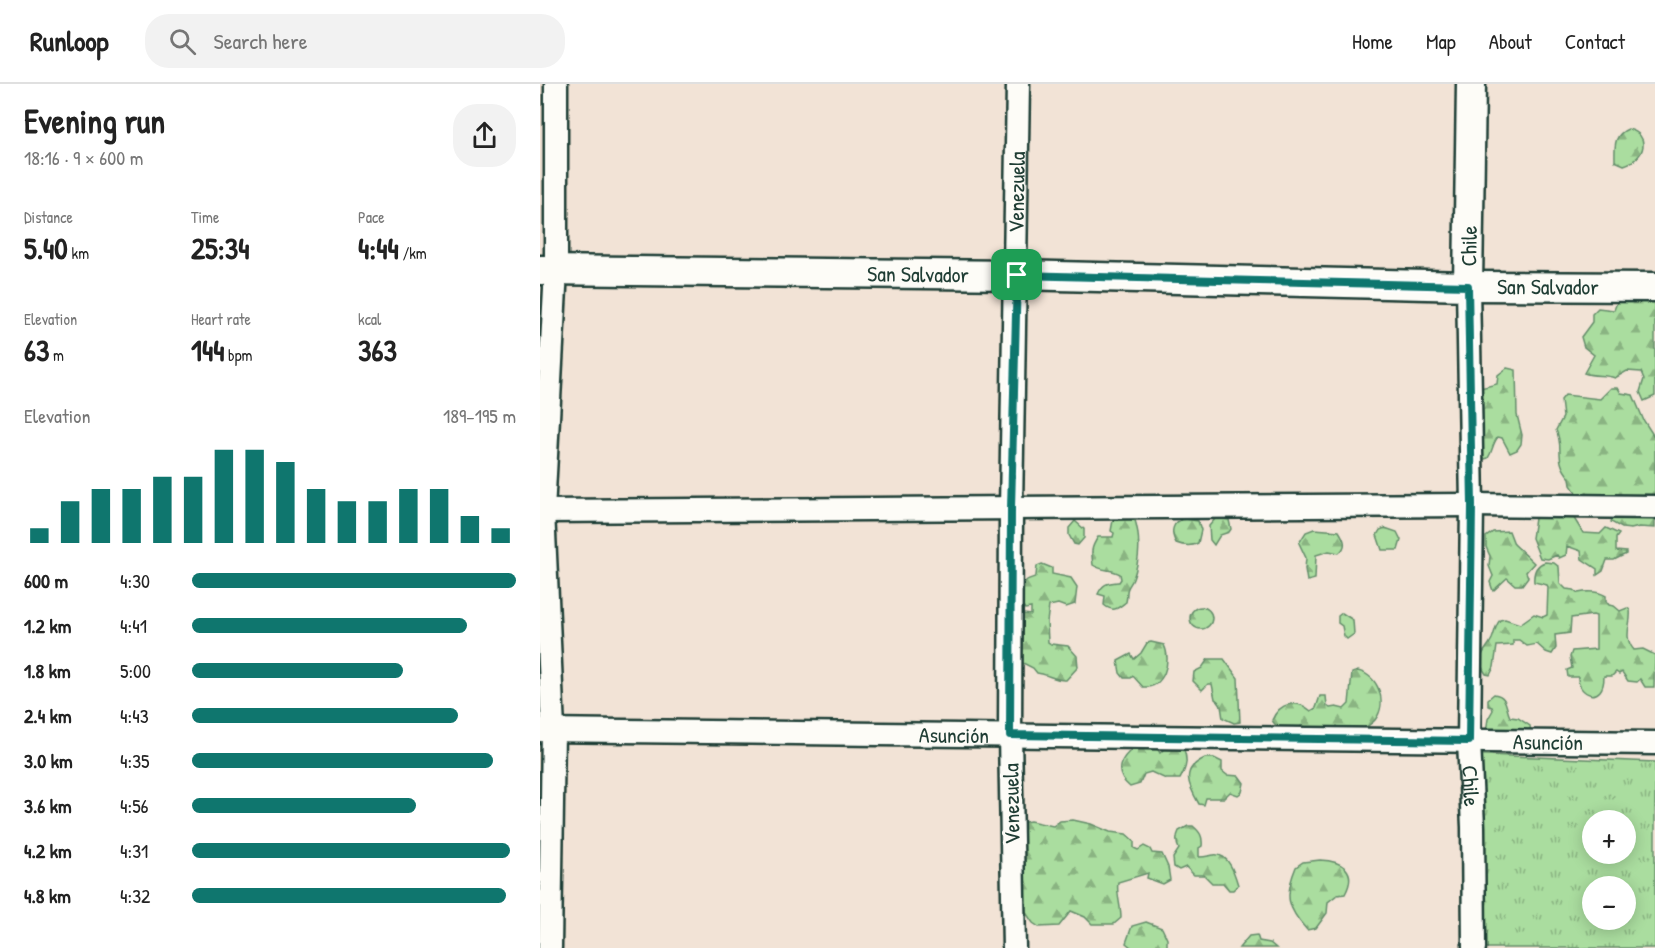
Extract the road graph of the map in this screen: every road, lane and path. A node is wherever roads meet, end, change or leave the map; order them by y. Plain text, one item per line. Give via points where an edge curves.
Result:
1 (556, 84) edge
2 (1018, 84) edge
3 (1471, 84) edge
4 (548, 270) edge
5 (1017, 275) junction
6 (1468, 286) junction
7 (1655, 287) edge
8 (1472, 505) junction
9 (1655, 507) edge
10 (1011, 509) junction
11 (543, 511) junction
12 (546, 729) edge
13 (1010, 735) junction
14 (1469, 741) junction
15 (1655, 743) edge
16 (550, 948) edge
17 (1014, 948) edge
18 (1474, 948) edge

1 - 4 street
2 - 5 street, Venezuela
3 - 6 street, Chile
4 - 5 street, San Salvador
4 - 11 street
5 - 6 street, San Salvador
5 - 10 street, Venezuela
6 - 7 street, San Salvador
6 - 8 street, Chile
8 - 9 street
8 - 10 street
8 - 14 street, Chile
10 - 11 street
10 - 13 street, Venezuela
11 - 12 street
12 - 13 street, Asunción
12 - 16 street
13 - 14 street, Asunción
13 - 17 street, Venezuela
14 - 15 street, Asunción
14 - 18 street, Chile

